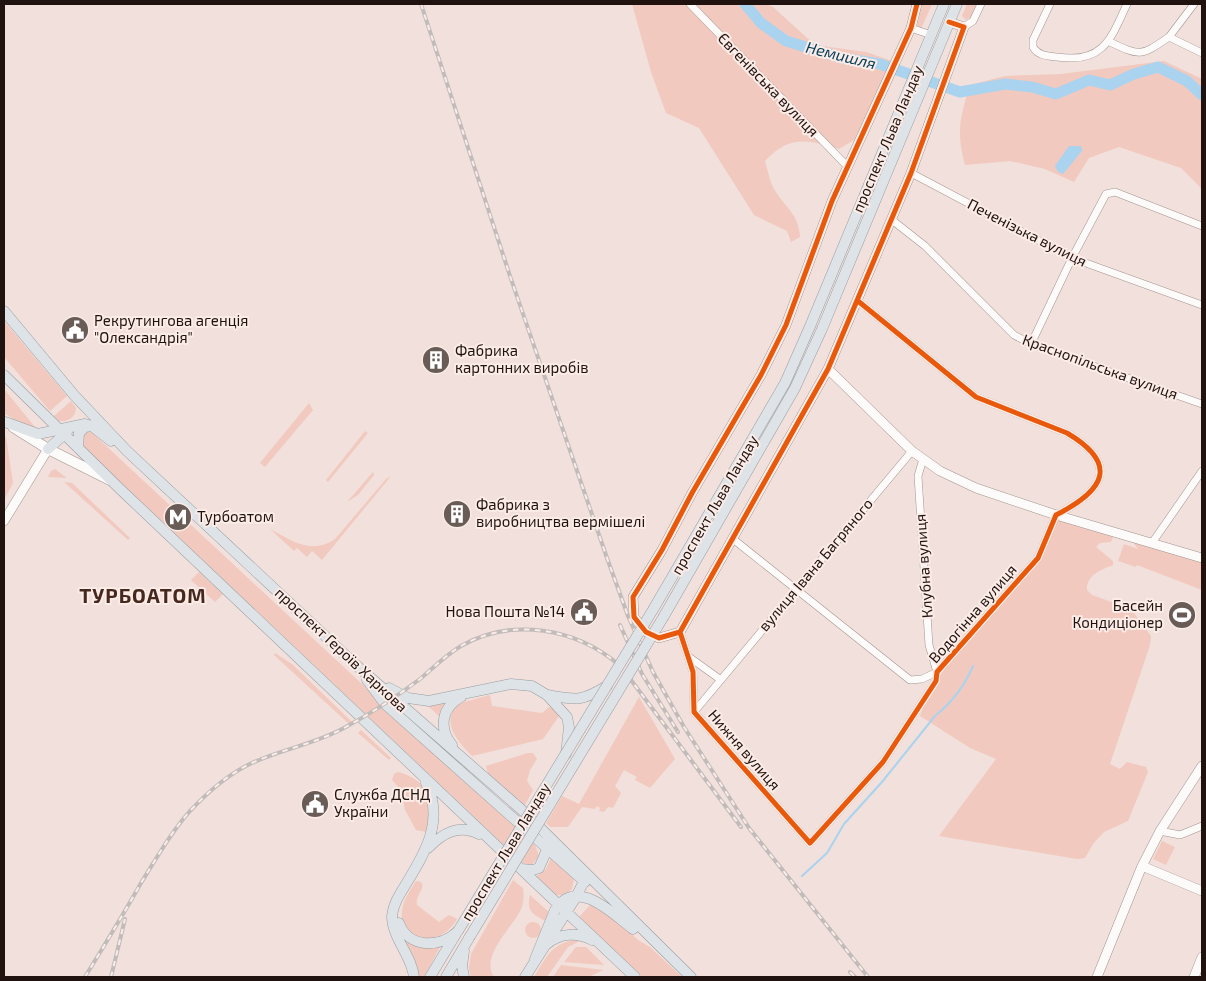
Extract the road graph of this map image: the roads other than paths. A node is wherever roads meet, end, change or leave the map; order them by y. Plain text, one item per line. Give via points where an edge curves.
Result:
1 (690, 4) edge
2 (917, 4) edge
3 (944, 4) edge
4 (957, 4) edge
5 (981, 4) edge
6 (1050, 4) edge
7 (1127, 4) edge
8 (1194, 4) edge
9 (949, 22) junction
10 (964, 27) junction
11 (911, 28) junction
12 (931, 35) junction
13 (1170, 37) junction
14 (942, 39) junction
15 (1110, 42) junction
16 (1202, 53) edge
17 (847, 166) junction
18 (912, 173) junction
19 (892, 220) junction
20 (1202, 226) edge
21 (1072, 258) junction
22 (858, 301) junction
23 (1202, 305) edge
24 (4, 311) edge
25 (1031, 344) junction
26 (828, 369) junction
27 (4, 375) edge
28 (1202, 404) edge
29 (4, 422) edge
30 (92, 426) junction
31 (61, 432) junction
32 (78, 448) junction
33 (48, 449) junction
34 (127, 451) junction
35 (912, 451) junction
36 (922, 459) junction
37 (1202, 471) edge
38 (112, 482) junction
39 (1056, 515) junction
40 (4, 521) edge
41 (733, 539) junction
42 (1152, 543) junction
43 (1202, 558) edge
44 (796, 590) junction
45 (680, 632) junction
46 (688, 656) junction
47 (356, 665) junction
48 (938, 672) junction
49 (721, 680) junction
50 (607, 686) junction
51 (467, 694) junction
52 (547, 695) junction
53 (694, 712) junction
54 (566, 754) junction
55 (1202, 766) edge
56 (476, 771) junction
57 (423, 778) junction
58 (1202, 826) edge
59 (543, 830) junction
60 (1160, 831) junction
61 (485, 836) junction
62 (810, 843) joint
63 (427, 848) junction
64 (546, 854) junction
65 (1142, 866) junction
66 (521, 869) junction
67 (579, 872) junction
68 (1202, 891) edge
69 (398, 897) junction
70 (575, 898) junction
71 (564, 910) junction
72 (458, 931) junction
73 (469, 938) junction
74 (651, 939) junction
75 (451, 942) junction
76 (603, 947) junction
77 (462, 949) junction
78 (541, 950) junction
79 (1202, 957) edge
80 (535, 959) junction
81 (414, 977) edge
82 (430, 977) edge
83 (446, 977) edge
84 (464, 977) edge
85 (525, 977) edge
86 (634, 977) edge
87 (691, 977) edge
88 (1097, 977) edge
89 (1194, 977) edge

1 - 17 street, Євгенівська вулиця
2 - 11 street
3 - 12 main road, проспект Льва Ландау
4 - 9 main road, проспект Льва Ландау
5 - 10 street via 973,22
6 - 15 street via 1033,40 1033,47 1040,54 1080,59
7 - 15 street
8 - 13 street
9 - 10 street
9 - 14 main road, проспект Льва Ландау
10 - 18 street
11 - 12 street
11 - 17 street
12 - 14 main road
12 - 50 main road, проспект Льва Ландау, bridge via 785,383
13 - 15 street via 1140,53
13 - 16 street
14 - 73 main road, проспект Льва Ландау, bridge via 795,388 702,552
17 - 45 street via 770,359 633,597 634,617 646,632 659,638
18 - 19 street
18 - 21 street, Печенізька вулиця
19 - 22 street
19 - 25 street, Краснопільська вулиця via 926,246 1014,335
20 - 21 street via 1115,192 1106,194
21 - 23 street, Печенізька вулиця
21 - 25 street
22 - 26 street
22 - 39 street via 976,397 1067,433 1090,448 1101,466 1099,480 1074,506
24 - 34 main road, проспект Героїв Харкова via 74,395
25 - 28 street, Краснопільська вулиця
26 - 35 street
26 - 41 street
27 - 31 main road
29 - 31 main road via 34,433
29 - 33 main road
30 - 31 main road via 85,424
30 - 32 main road via 79,433
30 - 34 main road
31 - 32 main road
31 - 33 main road
32 - 38 main road
33 - 38 main road
33 - 40 street
34 - 47 main road, проспект Героїв Харкова
35 - 36 street
35 - 44 street, вулиця Івана Багряного
36 - 39 street via 976,488
36 - 48 street, Клубна вулиця via 918,476 929,645
37 - 42 street
38 - 57 main road
39 - 42 street
39 - 48 street, Водогінна вулиця via 1038,558
41 - 44 street
41 - 45 street
42 - 43 street
44 - 48 street via 910,680
44 - 49 street, вулиця Івана Багряного
45 - 46 street, Нижня вулиця
46 - 49 street
46 - 53 street, Нижня вулиця via 693,672
47 - 51 main road via 394,692 411,698 433,701
47 - 56 main road, проспект Героїв Харкова
47 - 64 main road via 385,704 539,842
48 - 62 street, Водогінна вулиця via 936,681 883,762
49 - 53 street, вулиця Івана Багряного
50 - 52 main road via 585,698
50 - 54 main road, проспект Льва Ландау, bridge
51 - 52 main road via 522,683
51 - 56 main road via 448,707 444,731
52 - 54 main road via 568,720
53 - 62 street, Нижня вулиця
54 - 72 main road, проспект Льва Ландау, bridge
55 - 60 street
56 - 59 main road, проспект Героїв Харкова
57 - 61 main road
57 - 63 main road via 430,792 433,810
58 - 60 street via 1180,835
59 - 64 main road via 549,841
59 - 67 main road, проспект Героїв Харкова
60 - 65 street
61 - 63 main road via 468,830 453,831
61 - 66 main road
63 - 69 main road
64 - 66 main road via 536,869
64 - 67 main road
65 - 68 street
65 - 88 street
66 - 71 main road
67 - 70 main road
67 - 74 main road
69 - 72 main road via 396,912 399,925 412,940 436,943
69 - 81 main road via 393,923 412,964
70 - 71 main road
70 - 74 main road via 601,903 634,930
71 - 76 main road
71 - 78 main road
71 - 80 main road via 546,930
72 - 75 main road, проспект Льва Ландау
73 - 77 main road, проспект Льва Ландау
73 - 84 main road via 462,958
74 - 87 main road
75 - 77 main road
75 - 82 main road, проспект Льва Ландау
76 - 78 main road via 584,936 570,935 554,939
76 - 86 main road
77 - 83 main road, проспект Льва Ландау
78 - 80 main road
79 - 89 street
80 - 85 main road

